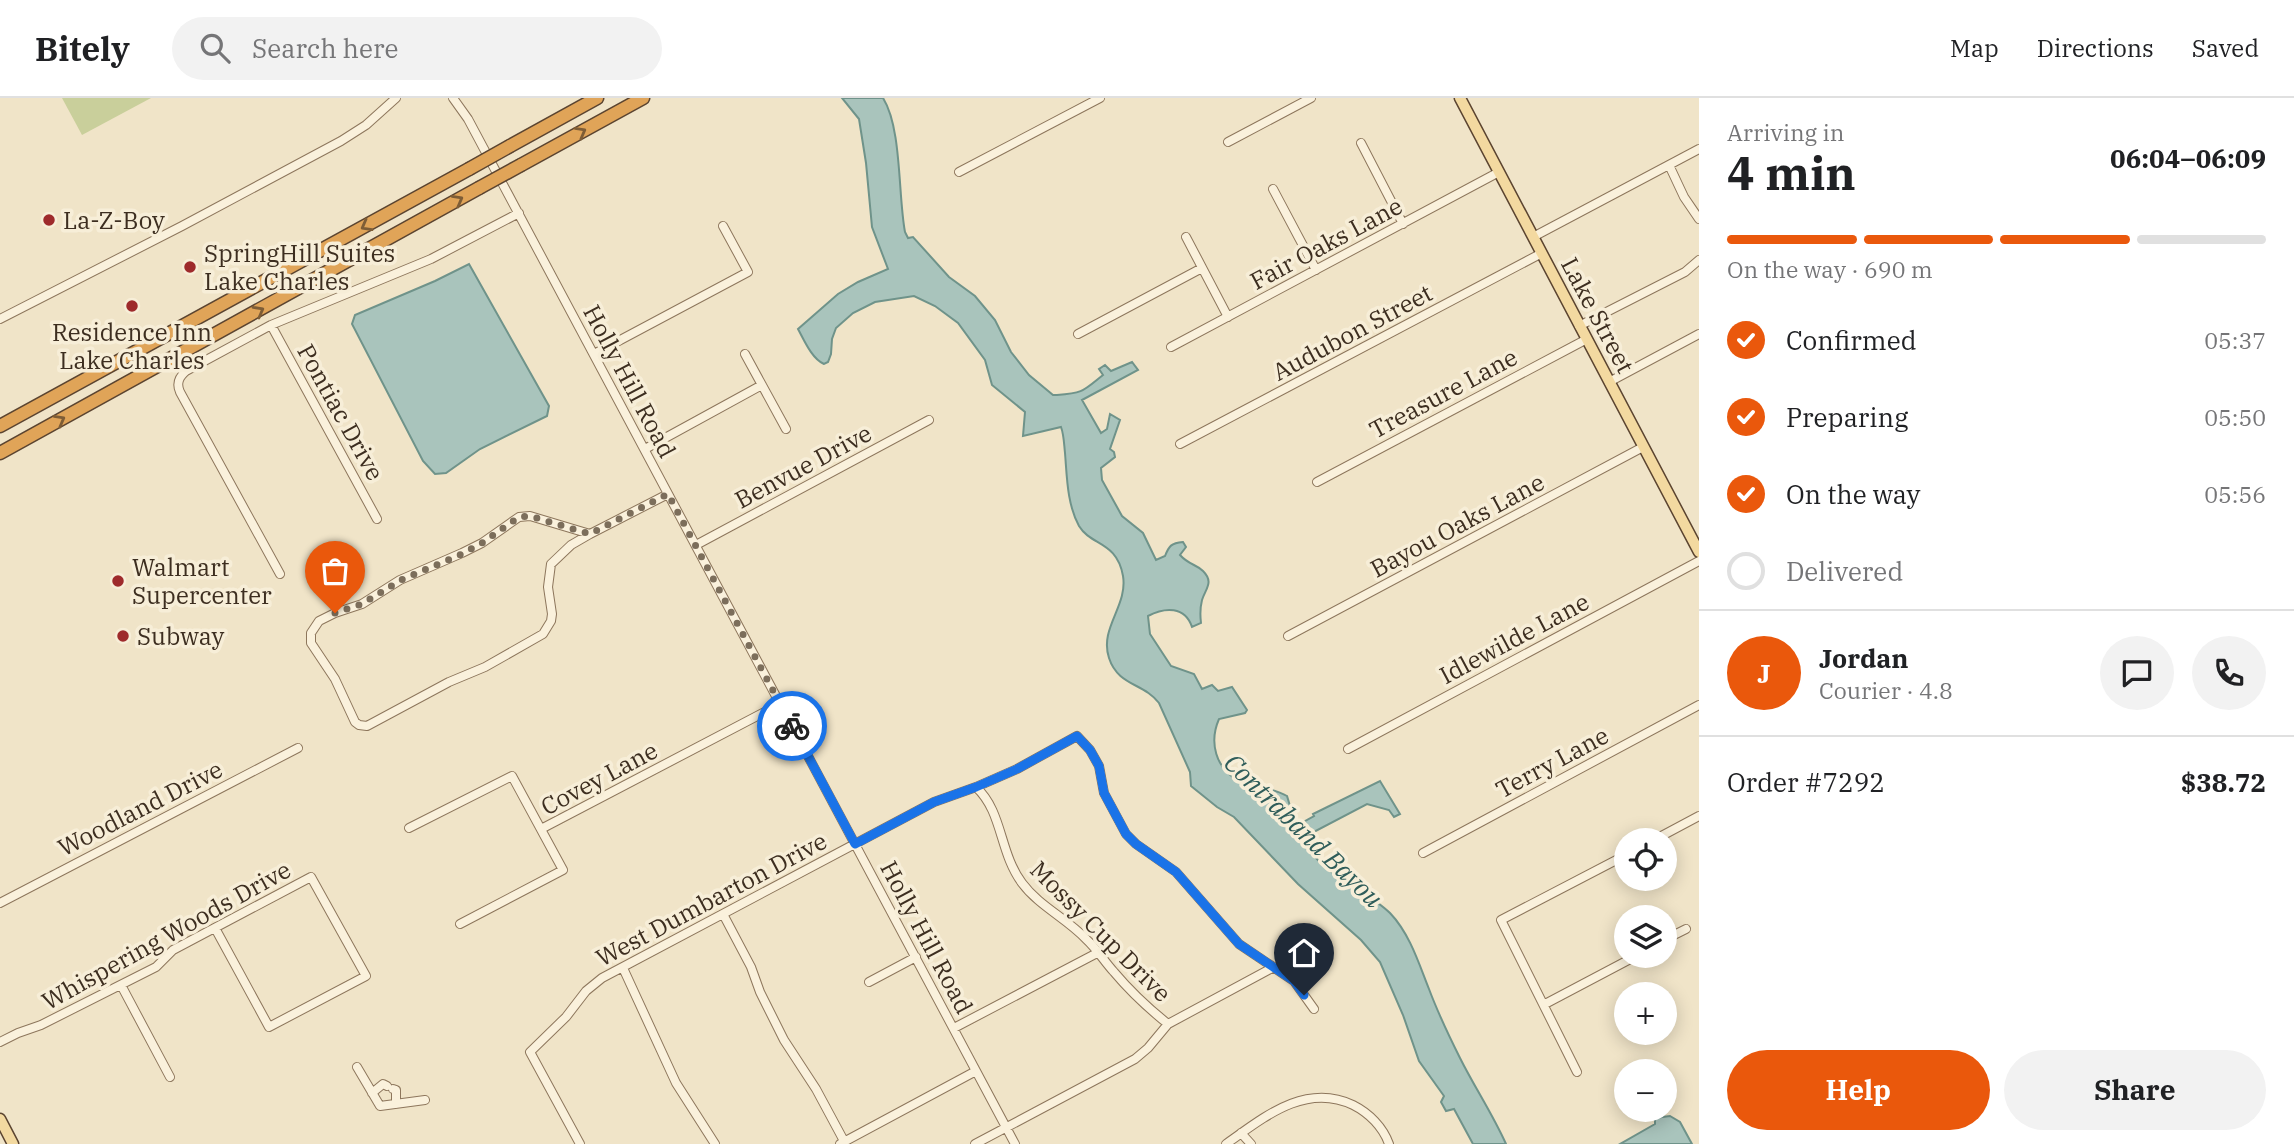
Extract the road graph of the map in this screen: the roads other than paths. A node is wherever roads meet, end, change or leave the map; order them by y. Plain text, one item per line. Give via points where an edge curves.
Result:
1 (390, 98) edge
2 (396, 98) edge
3 (453, 98) edge
4 (461, 98) edge
5 (597, 98) edge
6 (642, 98) edge
7 (1100, 98) edge
8 (1311, 98) edge
9 (1460, 98) edge
10 (386, 107) junction
11 (468, 119) junction
12 (1228, 142) dead end
13 (1362, 144) dead end
14 (1699, 149) edge
15 (1669, 165) junction
16 (959, 172) dead end
17 (1499, 172) junction
18 (1273, 189) dead end
19 (519, 214) junction
20 (1699, 219) edge
21 (1404, 224) junction
22 (723, 226) dead end
23 (1185, 237) dead end
24 (1533, 237) junction
25 (1542, 253) junction
26 (1699, 260) edge
27 (1202, 268) junction
28 (1316, 270) junction
29 (1228, 317) junction
30 (0, 319) edge
31 (271, 325) junction
32 (1579, 326) junction
33 (1078, 334) dead end
34 (1699, 334) edge
35 (1587, 339) junction
36 (1171, 348) dead end
37 (594, 354) junction
38 (745, 354) dead end
39 (90, 376) junction
40 (1609, 382) junction
41 (762, 385) junction
42 (0, 419) edge
43 (929, 420) dead end
44 (0, 426) edge
45 (786, 429) dead end
46 (1180, 444) dead end
47 (1643, 447) junction
48 (645, 449) junction
49 (0, 455) edge
50 (1317, 482) dead end
51 (668, 494) junction
52 (377, 519) dead end
53 (590, 534) junction
54 (696, 545) junction
55 (1699, 552) edge
56 (1699, 561) edge
57 (280, 574) dead end
58 (1288, 636) dead end
59 (780, 704) junction
60 (1699, 705) edge
61 (298, 748) dead end
62 (1348, 749) dead end
63 (976, 787) junction
64 (1699, 816) edge
65 (409, 828) dead end
66 (1676, 828) edge
67 (541, 829) junction
68 (855, 844) junction
69 (1423, 853) dead end
70 (1614, 861) edge
71 (0, 903) edge
72 (723, 914) junction
73 (460, 925) dead end
74 (215, 928) junction
75 (1686, 929) dead end
76 (1677, 934) edge
77 (1099, 953) junction
78 (916, 957) junction
79 (1274, 967) junction
80 (623, 968) junction
81 (1614, 968) edge
82 (869, 982) dead end
83 (121, 985) junction
84 (1545, 1004) junction
85 (1314, 1009) dead end
86 (1168, 1024) junction
87 (954, 1028) junction
88 (0, 1042) edge
89 (357, 1067) dead end
90 (976, 1070) junction
91 (1577, 1072) dead end
92 (170, 1077) dead end
93 (372, 1093) junction
94 (425, 1100) dead end
95 (396, 1104) junction
96 (0, 1119) edge
97 (1006, 1127) junction
98 (1241, 1133) junction
99 (842, 1143) edge
100 (13, 1144) edge
101 (580, 1144) edge
102 (715, 1144) edge
103 (975, 1144) edge
104 (1016, 1144) edge
105 (1226, 1144) edge
106 (1251, 1144) edge
107 (1389, 1144) edge

1 - 10 street
2 - 10 street
3 - 11 street, Holly Hill Road
4 - 11 street, Holly Hill Road
5 -> 39 highway, bridge
49 -> 6 highway, bridge
7 - 16 street
8 - 12 street
9 - 17 main road, Lake Street
10 - 30 street via 341,141
11 - 19 street, Holly Hill Road
13 - 21 street
14 - 15 street
15 - 20 street
15 - 24 street
17 - 21 street, Fair Oaks Lane
17 - 24 main road, Lake Street
18 - 28 street
19 - 31 street via 431,259
19 - 37 street, Holly Hill Road
21 - 28 street, Fair Oaks Lane
22 - 37 street via 748,272
23 - 27 street
24 - 25 main road, Lake Street
25 - 32 main road, Lake Street
25 - 46 street, Audubon Street
26 - 32 street via 1685,272
27 - 29 street
27 - 33 street
28 - 29 street, Fair Oaks Lane
29 - 36 street, Fair Oaks Lane
31 - 52 street, Pontiac Drive
31 - 57 street via 186,371 178,381
32 - 35 main road, Lake Street
34 - 40 street
35 - 40 main road, Lake Street
35 - 50 street, Treasure Lane
37 - 48 street, Holly Hill Road
38 - 41 street
39 - 42 highway
39 - 44 highway
40 - 47 main road, Lake Street
41 - 45 street
41 - 48 street
43 - 54 street, Benvue Drive
47 - 55 main road, Lake Street
47 - 58 street, Bayou Oaks Lane
48 - 51 street, Holly Hill Road
51 - 53 street
51 - 54 street, Holly Hill Road
53 - 53 street via 530,516 519,517 462,554 315,625 312,643 355,722 367,726 543,634 551,621 547,579 551,564 563,550
54 - 59 street, Holly Hill Road
56 - 62 street, Idlewilde Lane
59 - 67 street, Covey Lane
59 - 68 street, Holly Hill Road
60 - 69 street, Terry Lane
61 - 71 street, Woodland Drive
63 - 68 street, West Dumbarton Drive via 934,802
63 - 77 street, Mossy Cup Drive via 992,808 1006,855 1021,882
63 - 79 street, West Dumbarton Drive via 1077,736 1099,766 1104,793 1126,834 1176,872 1239,944
64 - 66 street
65 - 67 street via 512,776
67 - 73 street, Covey Lane via 563,870
68 - 72 street, West Dumbarton Drive
68 - 78 street, Holly Hill Road
70 - 84 street via 1501,920
72 - 80 street, West Dumbarton Drive
72 - 99 street via 771,1016 816,1089
74 - 74 street, Whispering Woods Drive via 269,1027 366,976 312,877
74 - 83 street, Whispering Woods Drive
75 - 76 street
77 - 86 street, Mossy Cup Drive via 1128,988
77 - 87 street
78 - 82 street
78 - 87 street, Holly Hill Road
79 - 85 street via 1294,981
79 - 86 street
80 - 101 street, West Dumbarton Drive via 586,991 530,1052
80 - 102 street via 676,1083
81 - 84 street
83 - 88 street, Whispering Woods Drive
83 - 92 street
84 - 91 street
86 - 97 street via 1135,1059
87 - 90 street, Holly Hill Road
89 - 93 street
90 - 97 street, Holly Hill Road
90 - 99 street
93 - 95 street via 380,1106
93 - 95 street via 383,1084 390,1087 396,1090
94 - 95 street
96 - 100 main road
97 - 103 street
97 - 104 street, Holly Hill Road
98 - 105 street
98 - 106 street
98 - 107 street via 1273,1111 1302,1100 1333,1098 1374,1120

